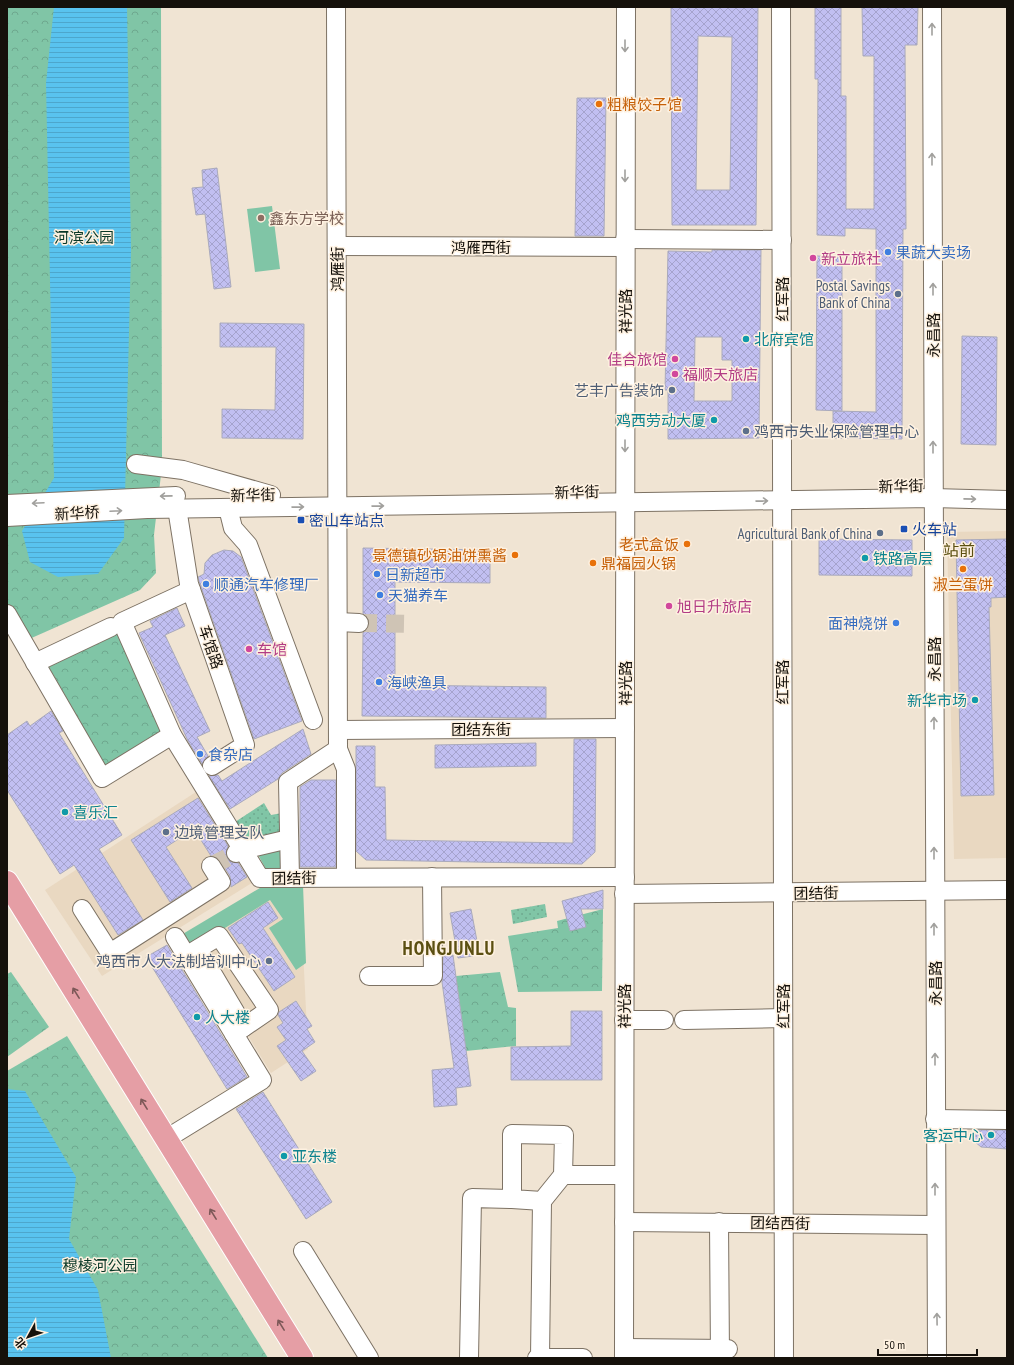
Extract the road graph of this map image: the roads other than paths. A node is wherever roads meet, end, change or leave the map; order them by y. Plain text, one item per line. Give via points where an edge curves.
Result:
1 (336, 7) edge
2 (626, 7) edge
3 (781, 7) edge
4 (932, 7) edge
5 (782, 240) junction
6 (625, 243) junction
7 (337, 246) junction
8 (136, 464) dead end
9 (1007, 487) edge
10 (933, 492) junction
11 (782, 494) junction
12 (271, 495) junction
13 (625, 497) junction
14 (339, 500) junction
15 (1007, 500) edge
16 (147, 503) junction
17 (7, 504) edge
18 (177, 508) junction
19 (228, 508) junction
20 (7, 517) edge
21 (192, 590) junction
22 (7, 614) edge
23 (338, 622) junction
24 (359, 623) tunnel mouth
25 (111, 627) dead end
26 (35, 663) junction
27 (313, 720) dead end
28 (625, 728) junction
29 (338, 730) junction
30 (172, 735) junction
31 (338, 749) junction
32 (212, 766) dead end
33 (289, 839) junction
34 (239, 851) junction
35 (211, 866) dead end
36 (346, 877) junction
37 (432, 877) junction
38 (290, 878) junction
39 (7, 882) edge
40 (624, 886) junction
41 (1007, 890) edge
42 (934, 892) junction
43 (783, 893) junction
44 (7, 909) edge
45 (82, 909) dead end
46 (175, 937) dead end
47 (192, 953) junction
48 (369, 976) dead end
49 (783, 1018) junction
50 (624, 1020) junction
51 (664, 1020) dead end
52 (684, 1020) dead end
53 (239, 1030) junction
54 (935, 1119) junction
55 (1007, 1120) edge
56 (166, 1139) junction
57 (563, 1175) junction
58 (624, 1175) junction
59 (512, 1198) junction
60 (542, 1201) junction
61 (624, 1222) junction
62 (719, 1222) junction
63 (783, 1222) junction
64 (936, 1225) junction
65 (303, 1251) dead end
66 (723, 1352) edge
67 (624, 1353) edge
68 (664, 1353) edge
69 (285, 1358) edge
70 (302, 1358) edge
71 (369, 1358) edge
72 (469, 1358) edge
73 (539, 1358) edge
74 (584, 1358) edge
75 (784, 1358) edge
76 (937, 1358) edge

1 - 7 street, 鸿雁街
2 -> 6 street, 祥光路
3 - 5 street, 红军路
10 -> 4 street, 永昌路
5 - 6 street, 鸿雁西街
5 - 11 street, 红军路
6 - 7 street, 鸿雁西街
6 -> 13 street, 祥光路
7 - 14 street, 鸿雁街
8 - 12 street via 183,470
9 - 10 street, 新华街
10 - 11 street, 新华街
10 -> 15 street, 新华街
42 -> 10 street, 永昌路
11 - 13 street, 新华街
11 - 43 street, 红军路
12 - 14 street, 新华街
12 -> 16 street, 新华街
13 - 14 street, 新华街
13 - 28 street, 祥光路
19 -> 14 street, 新华街
14 - 23 street, 鸿雁街
16 -> 17 street, 新华桥
16 - 18 street, 新华街
20 -> 16 street, 新华桥
18 - 19 street, 新华街
18 - 21 street, 车馆路
19 - 27 street via 233,528 248,545
21 - 30 street, 团结街 via 122,622
21 - 32 street, 车馆路 via 245,745
22 - 26 street
23 - 24 street
23 - 29 street, 鸿雁街
25 - 26 street
26 - 30 street via 102,778
28 - 29 street, 团结东街
28 - 40 street, 祥光路
29 - 31 street, 鸿雁街
30 - 34 street, 团结街
31 - 33 street via 288,782
31 - 36 street via 346,769
33 - 34 street
33 - 38 street
34 - 38 street, 团结街 via 260,878
35 - 45 street via 221,882 110,953
36 - 37 street, 团结街
36 - 38 street, 团结街
37 - 40 street, 团结街
37 - 48 street via 433,976
56 -> 39 main road
40 - 43 street, 团结街
40 - 50 street, 祥光路
41 - 42 street, 团结街
42 - 43 street, 团结街
54 -> 42 street, 永昌路
43 - 49 street, 红军路
44 - 69 main road
46 - 47 street
47 - 53 street
47 - 53 street via 219,936 269,1010
49 - 52 street
49 - 63 street, 红军路
50 - 51 street
50 - 58 street, 祥光路
53 - 56 street via 262,1080
54 - 55 street
64 -> 54 street, 永昌路
70 -> 56 main road
57 - 58 street
57 - 59 street via 564,1135 512,1134
57 - 60 street
58 - 61 street, 祥光路
59 - 60 street
59 - 72 street via 472,1198
60 - 73 street
61 - 62 street, 团结西街
61 - 67 street, 祥光路
62 - 63 street, 团结西街
62 - 66 street
63 - 64 street, 团结西街
63 - 75 street, 红军路
76 -> 64 street, 永昌路
65 - 71 street
66 - 68 street
67 - 68 street
73 - 74 street

